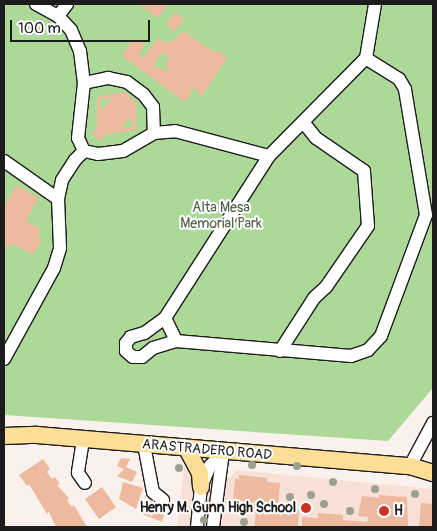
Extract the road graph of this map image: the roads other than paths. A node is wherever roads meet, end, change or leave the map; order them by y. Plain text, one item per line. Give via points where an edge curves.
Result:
1 (36, 4) edge
2 (67, 4) edge
3 (375, 4) edge
4 (58, 16) junction
5 (366, 58) junction
6 (84, 83) junction
7 (304, 122) junction
8 (154, 133) junction
9 (84, 151) junction
10 (269, 156) junction
11 (4, 161) edge
12 (58, 199) junction
13 (165, 318) junction
14 (176, 341) junction
15 (280, 351) junction
16 (4, 359) edge
17 (433, 423) edge
18 (4, 436) edge
19 (83, 440) junction
20 (144, 445) junction
21 (187, 449) junction
22 (223, 452) junction
23 (433, 461) edge
24 (410, 466) junction
25 (433, 473) edge
26 (85, 483) dead end
27 (201, 487) junction
28 (164, 500) dead end
29 (197, 527) edge
30 (213, 527) edge

1 - 4 street
2 - 4 street
3 - 5 street
4 - 6 street via 71,30 80,51
5 - 7 street
5 - 15 street via 399,79 405,89 426,215 422,230 381,336 368,350 351,356
6 - 8 street via 108,78 127,82 153,107
6 - 9 street via 78,138
7 - 10 street
7 - 15 street via 316,138 364,171 368,226 326,288 314,298
8 - 9 street via 124,151 98,154
8 - 10 street via 186,133
9 - 12 street via 62,180
10 - 13 street
11 - 12 street
12 - 16 street via 60,248 54,268
13 - 14 street
13 - 14 street via 144,333 131,337 126,351 133,357 142,357 153,348
14 - 15 street
17 - 24 street
18 - 19 main road, ARASTRADERO ROAD via 37,435
19 - 20 main road, ARASTRADERO ROAD
19 - 26 street via 78,473
20 - 21 main road, ARASTRADERO ROAD
20 - 28 street via 153,492
21 - 22 main road, ARASTRADERO ROAD
21 - 27 main road via 200,473
22 - 24 main road, ARASTRADERO ROAD
22 - 27 street via 210,466
22 - 30 street
23 - 24 main road, ARASTRADERO ROAD
24 - 25 main road, ARASTRADERO ROAD
27 - 29 street

